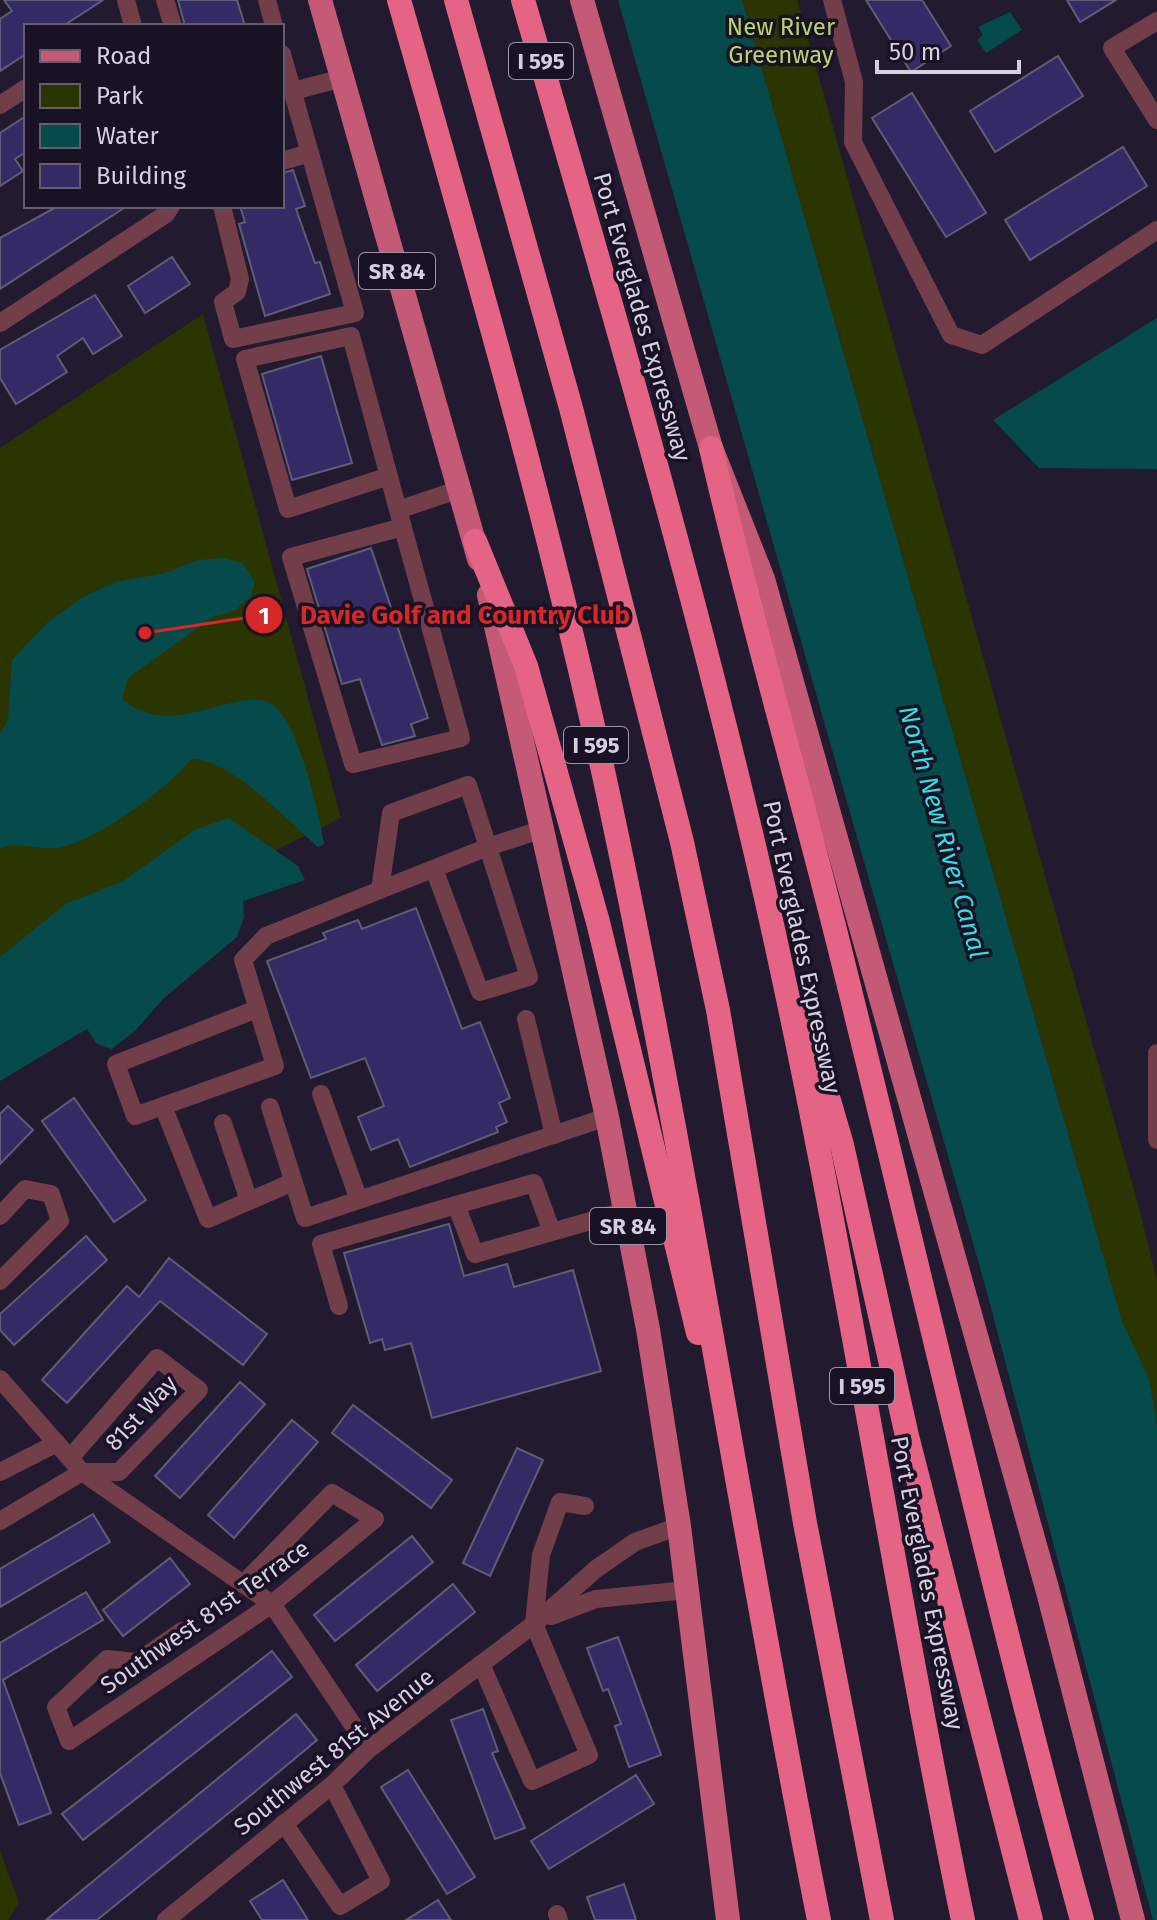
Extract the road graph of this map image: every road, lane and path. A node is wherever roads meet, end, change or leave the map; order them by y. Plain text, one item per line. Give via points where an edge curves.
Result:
1 (126, 0) edge
2 (165, 0) edge
3 (267, 0) edge
4 (320, 0) edge
5 (399, 0) edge
6 (456, 0) edge
7 (523, 0) edge
8 (582, 0) edge
9 (832, 0) edge
10 (1157, 21) edge
11 (128, 24) edge
12 (172, 24) edge
13 (273, 24) edge
14 (284, 66) edge
15 (343, 78) junction
16 (24, 89) edge
17 (290, 100) edge
18 (0, 105) edge
19 (1157, 120) edge
20 (310, 153) junction
21 (284, 160) edge
22 (170, 208) edge
23 (222, 208) edge
24 (1157, 230) edge
25 (0, 323) edge
26 (293, 326) junction
27 (299, 347) junction
28 (711, 448) junction
29 (389, 476) junction
30 (460, 489) junction
31 (401, 518) junction
32 (475, 541) junction
33 (543, 829) junction
34 (488, 847) junction
35 (756, 852) junction
36 (434, 869) junction
37 (380, 890) junction
38 (257, 1009) junction
39 (526, 1019) dead end
40 (1157, 1053) edge
41 (321, 1094) dead end
42 (163, 1106) junction
43 (270, 1107) dead end
44 (607, 1117) junction
45 (223, 1123) dead end
46 (554, 1135) junction
47 (1157, 1140) edge
48 (293, 1182) junction
49 (359, 1200) junction
50 (249, 1201) junction
51 (456, 1205) junction
52 (625, 1211) junction
53 (0, 1216) edge
54 (552, 1232) junction
55 (0, 1281) edge
56 (339, 1306) dead end
57 (0, 1379) edge
58 (57, 1443) junction
59 (76, 1465) junction
60 (0, 1472) edge
61 (742, 1502) junction
62 (585, 1506) dead end
63 (0, 1521) edge
64 (679, 1526) junction
65 (243, 1584) junction
66 (687, 1590) junction
67 (272, 1604) junction
68 (534, 1624) junction
69 (182, 1631) dead end
70 (481, 1664) junction
71 (369, 1749) junction
72 (332, 1785) junction
73 (284, 1823) junction
74 (166, 1920) edge
75 (728, 1920) edge
76 (819, 1920) edge
77 (882, 1920) edge
78 (963, 1920) edge
79 (1031, 1920) edge
80 (1082, 1920) edge
81 (1133, 1920) edge

1 - 11 street
2 - 12 street
3 - 13 street
4 - 15 main road, SR 84
5 - 61 highway, I 595 via 525,442 610,804 689,1200
6 - 77 highway via 571,408 682,842 718,1010 805,1523
7 - 35 highway, Port Everglades Expressway / I 595 via 686,579
8 - 28 main road
9 - 24 street via 854,82 853,142 951,335 982,345
10 - 19 street via 1112,48
14 - 17 street
15 - 17 street
15 - 30 main road, SR 84
16 - 18 street
17 - 20 street
20 - 21 street
20 - 26 street via 355,313
22 - 25 street
23 - 26 street via 240,279 237,292 223,302 233,339
26 - 27 street
27 - 29 street via 351,336
27 - 29 street via 245,359 288,509
28 - 80 highway via 843,960 1030,1731
28 - 81 main road via 767,594 1043,1573
29 - 31 street
30 - 31 street
30 - 32 main road, SR 84
31 - 31 street via 461,738 353,764 291,557
32 - 33 main road, SR 84
32 - 61 highway via 526,666 598,922
33 - 34 street
33 - 44 main road, SR 84
34 - 36 street
34 - 36 street via 529,977 480,992
34 - 37 street via 468,785 391,813
35 - 78 highway, Port Everglades Expressway / I 595
35 - 79 highway via 842,1145 907,1436
36 - 37 street
37 - 38 street via 266,936 243,960
38 - 42 street via 275,1066
38 - 42 street via 116,1064 135,1116
39 - 46 street
40 - 47 street
41 - 49 street
42 - 50 street via 208,1219
43 - 48 street
44 - 46 street
44 - 52 main road, SR 84
45 - 50 street
46 - 49 street
48 - 49 street via 305,1218
48 - 50 street
51 - 54 street via 475,1254
51 - 54 street via 534,1183
51 - 56 street via 321,1244
52 - 54 street
52 - 64 main road, SR 84
53 - 55 street via 25,1189 51,1194 60,1221
57 - 58 street
58 - 59 street
58 - 60 street
59 - 59 street, 81st Way via 157,1358 199,1390 119,1472
59 - 63 street, 81st Way
59 - 65 street
61 - 76 highway, I 595
62 - 68 street via 560,1502 541,1555
64 - 66 main road, SR 84
64 - 68 street, Southwest 81st Avenue via 635,1542
65 - 67 street
65 - 67 street, Southwest 81st Terrace via 332,1493 375,1519
66 - 68 street, Southwest 81st Avenue via 596,1599
66 - 75 main road, SR 84
67 - 69 street, Southwest 81st Terrace via 69,1741 56,1707 107,1659 137,1662
67 - 71 street
68 - 70 street, Southwest 81st Avenue
68 - 70 street via 589,1755 532,1781
70 - 71 street, Southwest 81st Avenue
71 - 72 street, Southwest 81st Avenue
72 - 73 street, Southwest 81st Avenue
72 - 73 street via 381,1881 340,1906
73 - 74 street, Southwest 81st Avenue

